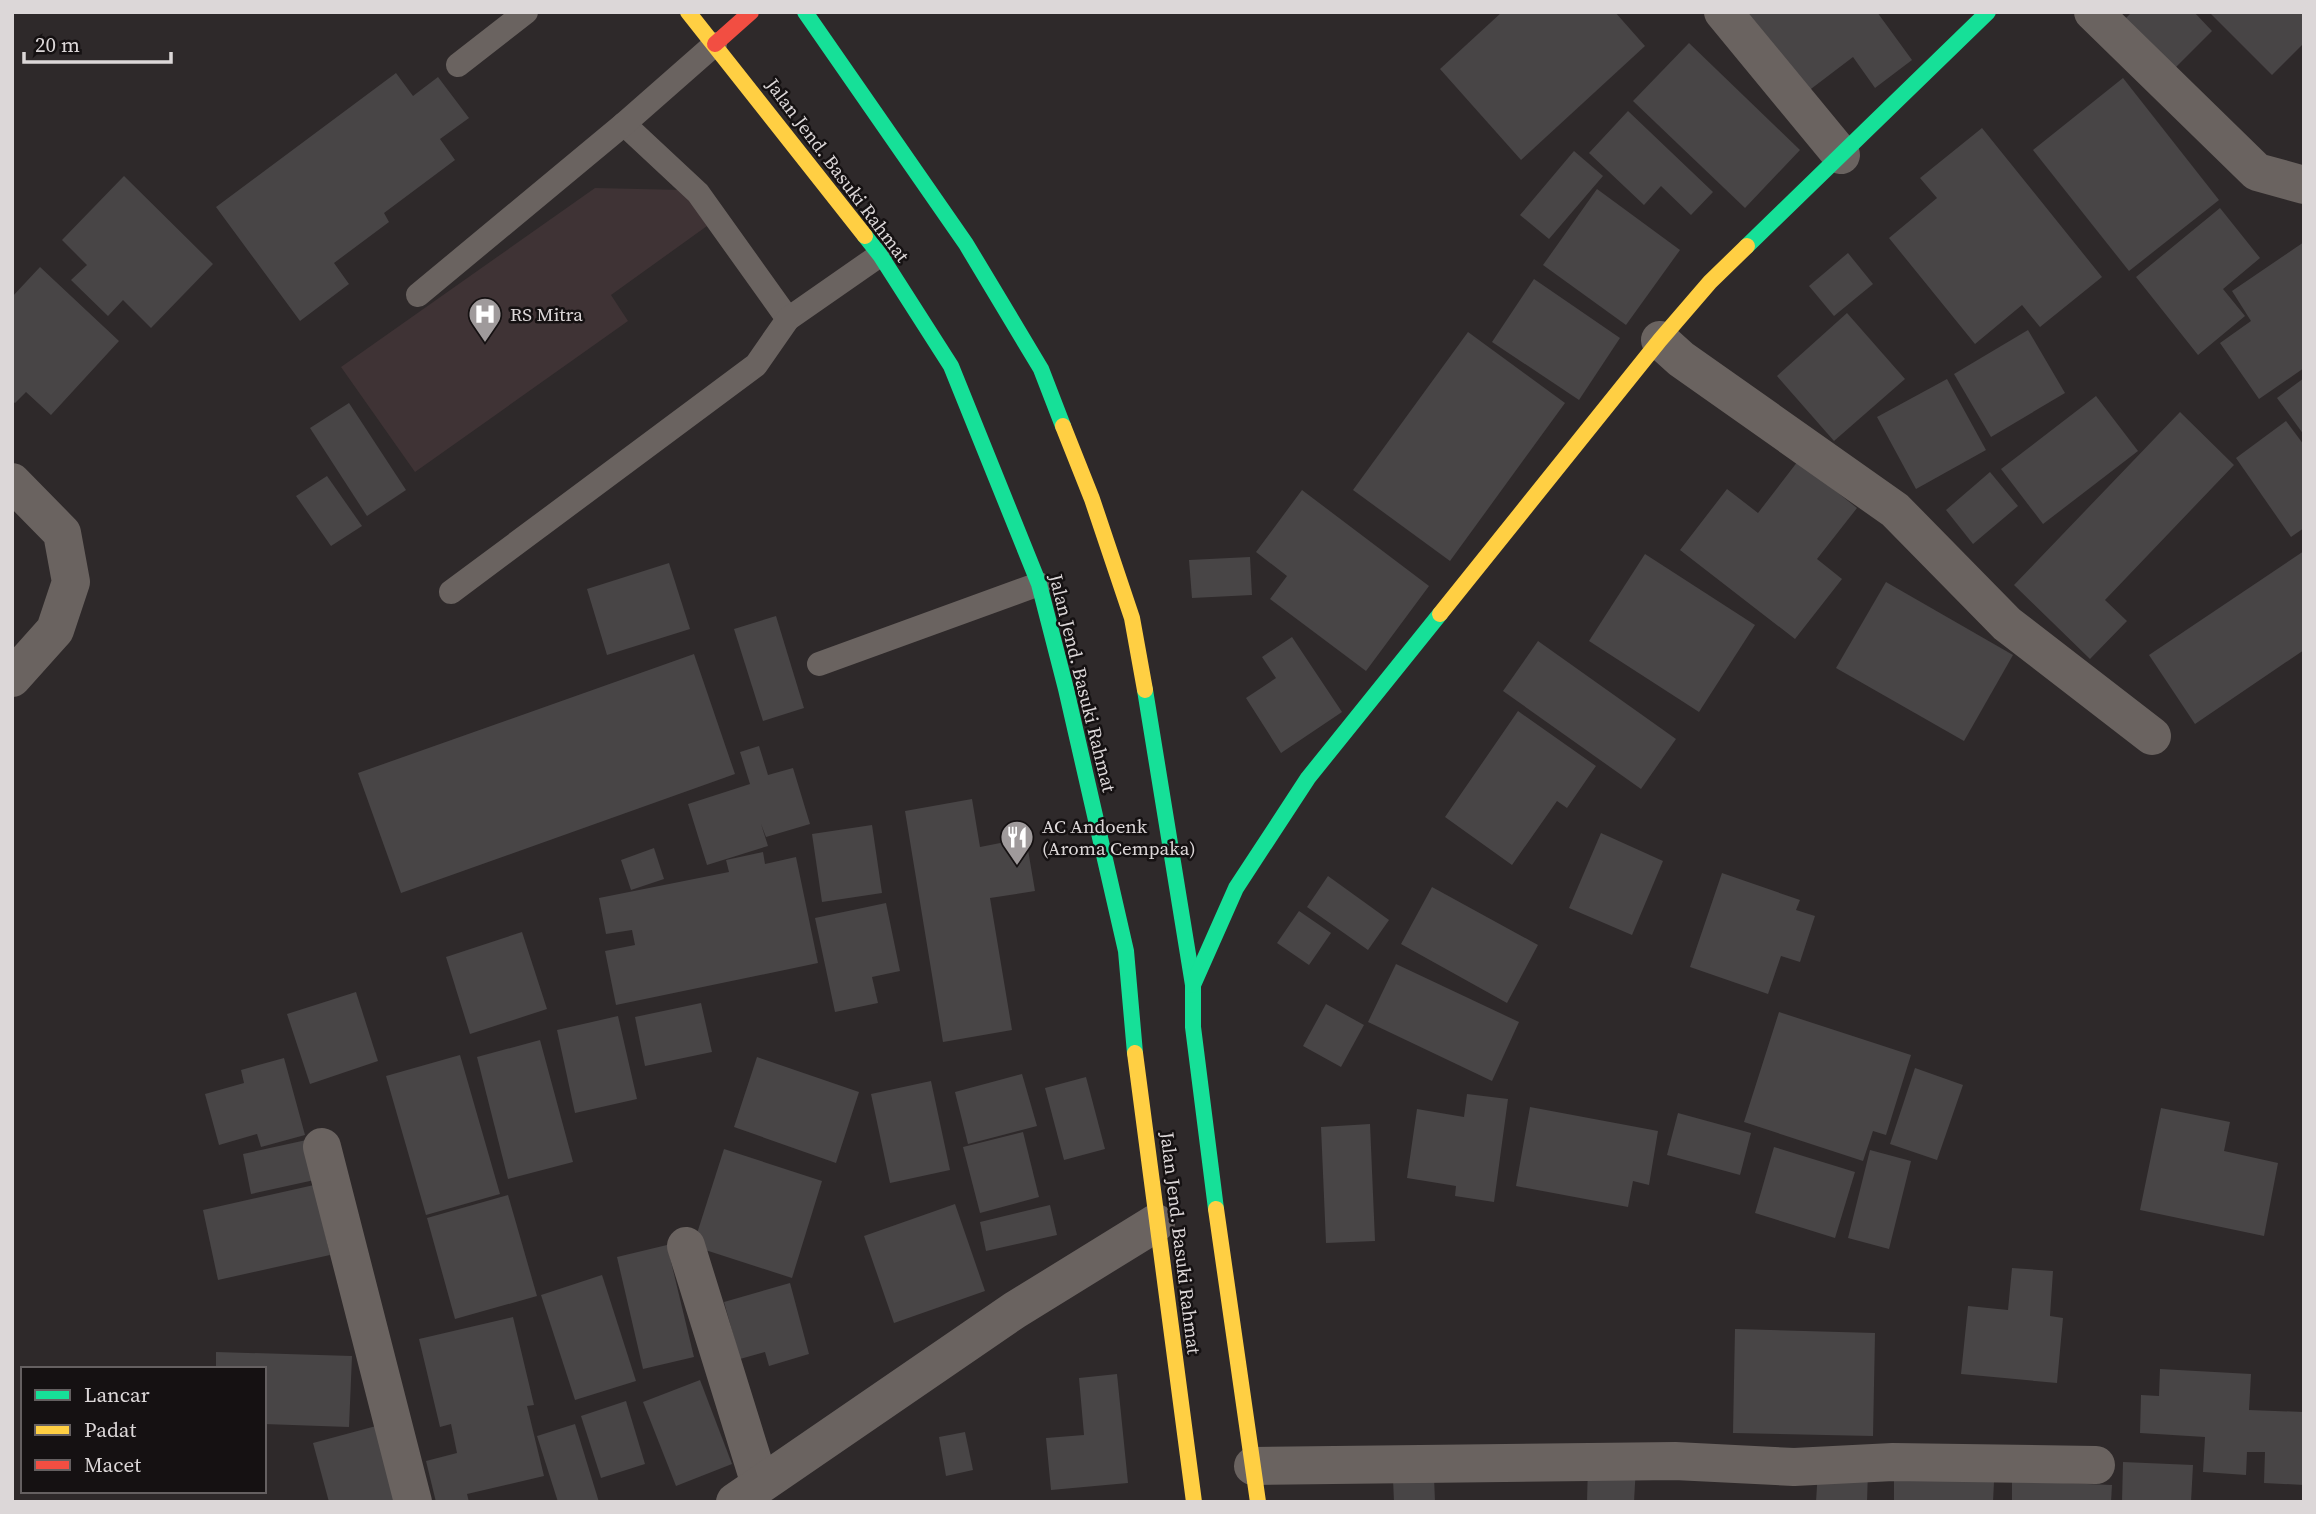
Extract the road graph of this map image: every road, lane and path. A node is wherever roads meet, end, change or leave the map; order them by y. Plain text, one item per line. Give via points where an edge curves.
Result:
1 (526, 12) edge
2 (688, 12) edge
3 (751, 12) edge
4 (805, 12) edge
5 (1723, 12) edge
6 (1988, 12) edge
7 (2094, 12) edge
8 (715, 44) junction
9 (458, 65) dead end
10 (624, 124) junction
11 (1841, 155) junction
12 (2304, 186) edge
13 (880, 255) junction
14 (418, 295) dead end
15 (788, 319) junction
16 (1660, 340) junction
17 (12, 482) edge
18 (1039, 584) junction
19 (451, 592) dead end
20 (819, 664) dead end
21 (12, 678) edge
22 (2152, 736) dead end
23 (1193, 985) junction
24 (322, 1147) dead end
25 (1156, 1223) junction
26 (686, 1246) dead end
27 (2096, 1465) dead end
28 (1255, 1484) edge
29 (747, 1493) edge
30 (413, 1502) edge
31 (1194, 1502) edge

1 - 9 lane
2 - 8 main road, Jalan Jend. Basuki Rahmat
3 - 8 main road
4 - 23 main road, Jalan Jend. Basuki Rahmat via 966,244 1041,369 1132,618
5 - 11 street
6 - 11 main road
7 - 12 street via 2257,172
8 - 10 lane
8 - 13 main road, Jalan Jend. Basuki Rahmat
10 - 14 lane
10 - 15 lane via 698,193
11 - 16 main road via 1710,282
13 - 15 lane
13 - 18 main road, Jalan Jend. Basuki Rahmat via 951,366
15 - 19 lane via 756,365
16 - 22 street via 1895,510 2007,624
16 - 23 main road via 1308,778 1236,888
17 - 21 street via 62,533 71,582 55,630
18 - 20 lane
18 - 25 main road, Jalan Jend. Basuki Rahmat via 1126,951
23 - 28 main road, Jalan Jend. Basuki Rahmat via 1193,1027 1206,1132
24 - 30 street
25 - 29 street via 1015,1310
25 - 31 main road, Jalan Jend. Basuki Rahmat
26 - 29 street
27 - 28 street via 1893,1462 1794,1467 1675,1461

